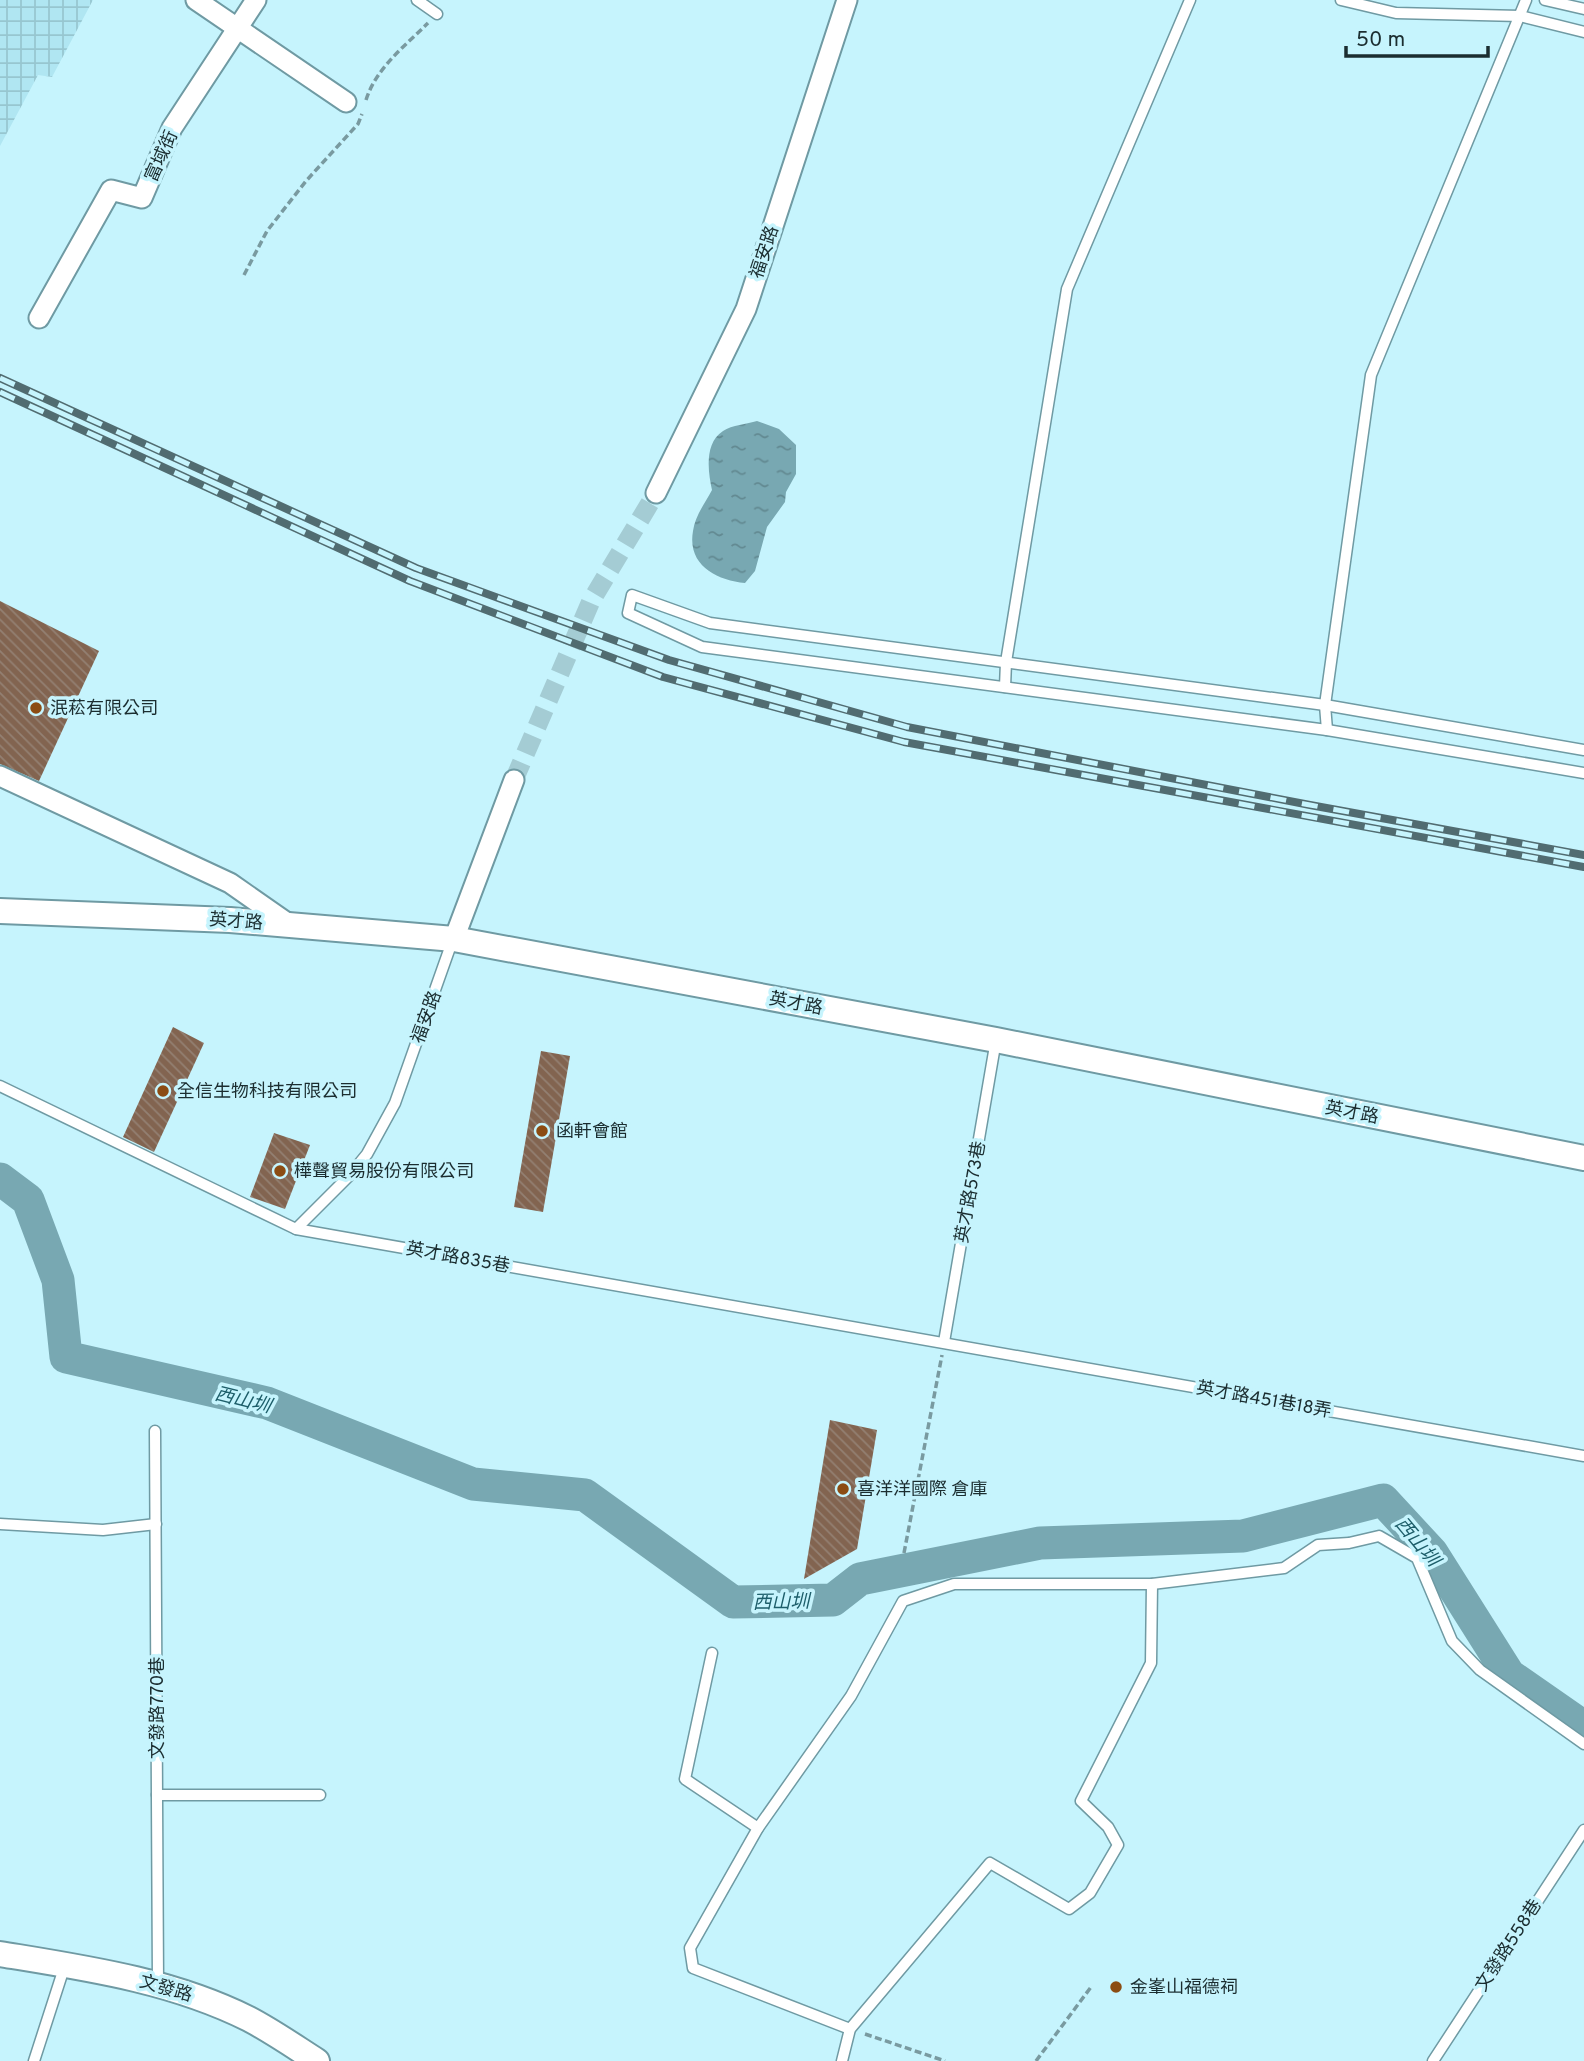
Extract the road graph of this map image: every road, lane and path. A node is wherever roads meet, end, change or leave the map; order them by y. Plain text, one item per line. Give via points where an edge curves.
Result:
1 (196, 0) edge
2 (256, 0) edge
3 (417, 0) edge
4 (847, 0) edge
5 (1190, 0) edge
6 (1341, 0) edge
7 (1526, 0) edge
8 (1545, 0) edge
9 (1584, 9) edge
10 (437, 14) joint
11 (1520, 16) junction
12 (237, 27) junction
13 (1584, 32) edge
14 (358, 105) junction
15 (244, 275) dead end
16 (39, 318) dead end
17 (656, 493) tunnel mouth
18 (1006, 662) junction
19 (1005, 687) junction
20 (1325, 705) junction
21 (1327, 730) junction
22 (1584, 750) edge
23 (1584, 773) edge
24 (0, 776) edge
25 (514, 780) tunnel mouth
26 (0, 911) edge
27 (293, 927) junction
28 (453, 939) junction
29 (996, 1040) junction
30 (0, 1086) edge
31 (1584, 1158) edge
32 (296, 1229) junction
33 (944, 1342) junction
34 (155, 1432) dead end
35 (1584, 1456) edge
36 (0, 1524) edge
37 (156, 1524) junction
38 (904, 1553) dead end
39 (1152, 1584) junction
40 (712, 1653) dead end
41 (1584, 1744) edge
42 (157, 1794) junction
43 (320, 1795) dead end
44 (758, 1828) junction
45 (1584, 1830) edge
46 (0, 1954) edge
47 (65, 1965) junction
48 (158, 1984) junction
49 (1091, 1987) dead end
50 (850, 2029) junction
51 (34, 2061) edge
52 (317, 2061) edge
53 (842, 2061) edge
54 (945, 2061) edge
55 (1036, 2061) edge
56 (1433, 2061) edge

1 - 12 street
2 - 12 street, 富域街
3 - 10 lane
4 - 17 street, 福安路 via 746,309
5 - 18 lane via 1067,289
6 - 11 lane via 1395,13
7 - 11 lane
8 - 9 lane
10 - 14 path via 385,65
11 - 13 lane
11 - 20 lane via 1371,375
12 - 14 street
12 - 16 street, 富域街 via 173,128 142,198 111,190
14 - 15 path via 358,124 267,231
18 - 19 lane
18 - 19 lane via 710,623 632,596 628,613 702,647
18 - 20 lane
19 - 21 lane
20 - 21 lane
20 - 22 lane
21 - 23 lane
24 - 27 street via 230,883
25 - 28 street, 福安路
26 - 27 street, 英才路 via 230,920
27 - 28 street, 英才路
28 - 29 street, 英才路
28 - 32 lane, 福安路 via 395,1102 367,1154
29 - 31 street, 英才路
29 - 33 lane, 英才路573巷
30 - 32 lane, 英才路835巷
32 - 33 lane, 英才路835巷
33 - 35 lane, 英才路451巷18弄
33 - 38 path
34 - 37 lane, 文發路770巷
36 - 37 lane via 103,1530
37 - 42 lane, 文發路770巷
39 - 41 lane via 1284,1568 1318,1545 1379,1536 1417,1558 1452,1641 1480,1670
39 - 44 lane via 954,1584 903,1601 851,1696
39 - 50 lane via 1151,1663 1081,1801 1108,1827 1118,1845 1090,1893 1069,1909 990,1863
40 - 44 lane via 685,1779
42 - 43 lane
42 - 48 lane, 文發路770巷
44 - 50 lane via 690,1948 694,1968
45 - 56 lane, 文發路558巷
46 - 47 street, 文發路
47 - 48 street, 文發路
47 - 51 lane
48 - 52 street, 文發路 via 249,2019
49 - 55 path
50 - 53 lane
50 - 54 path

